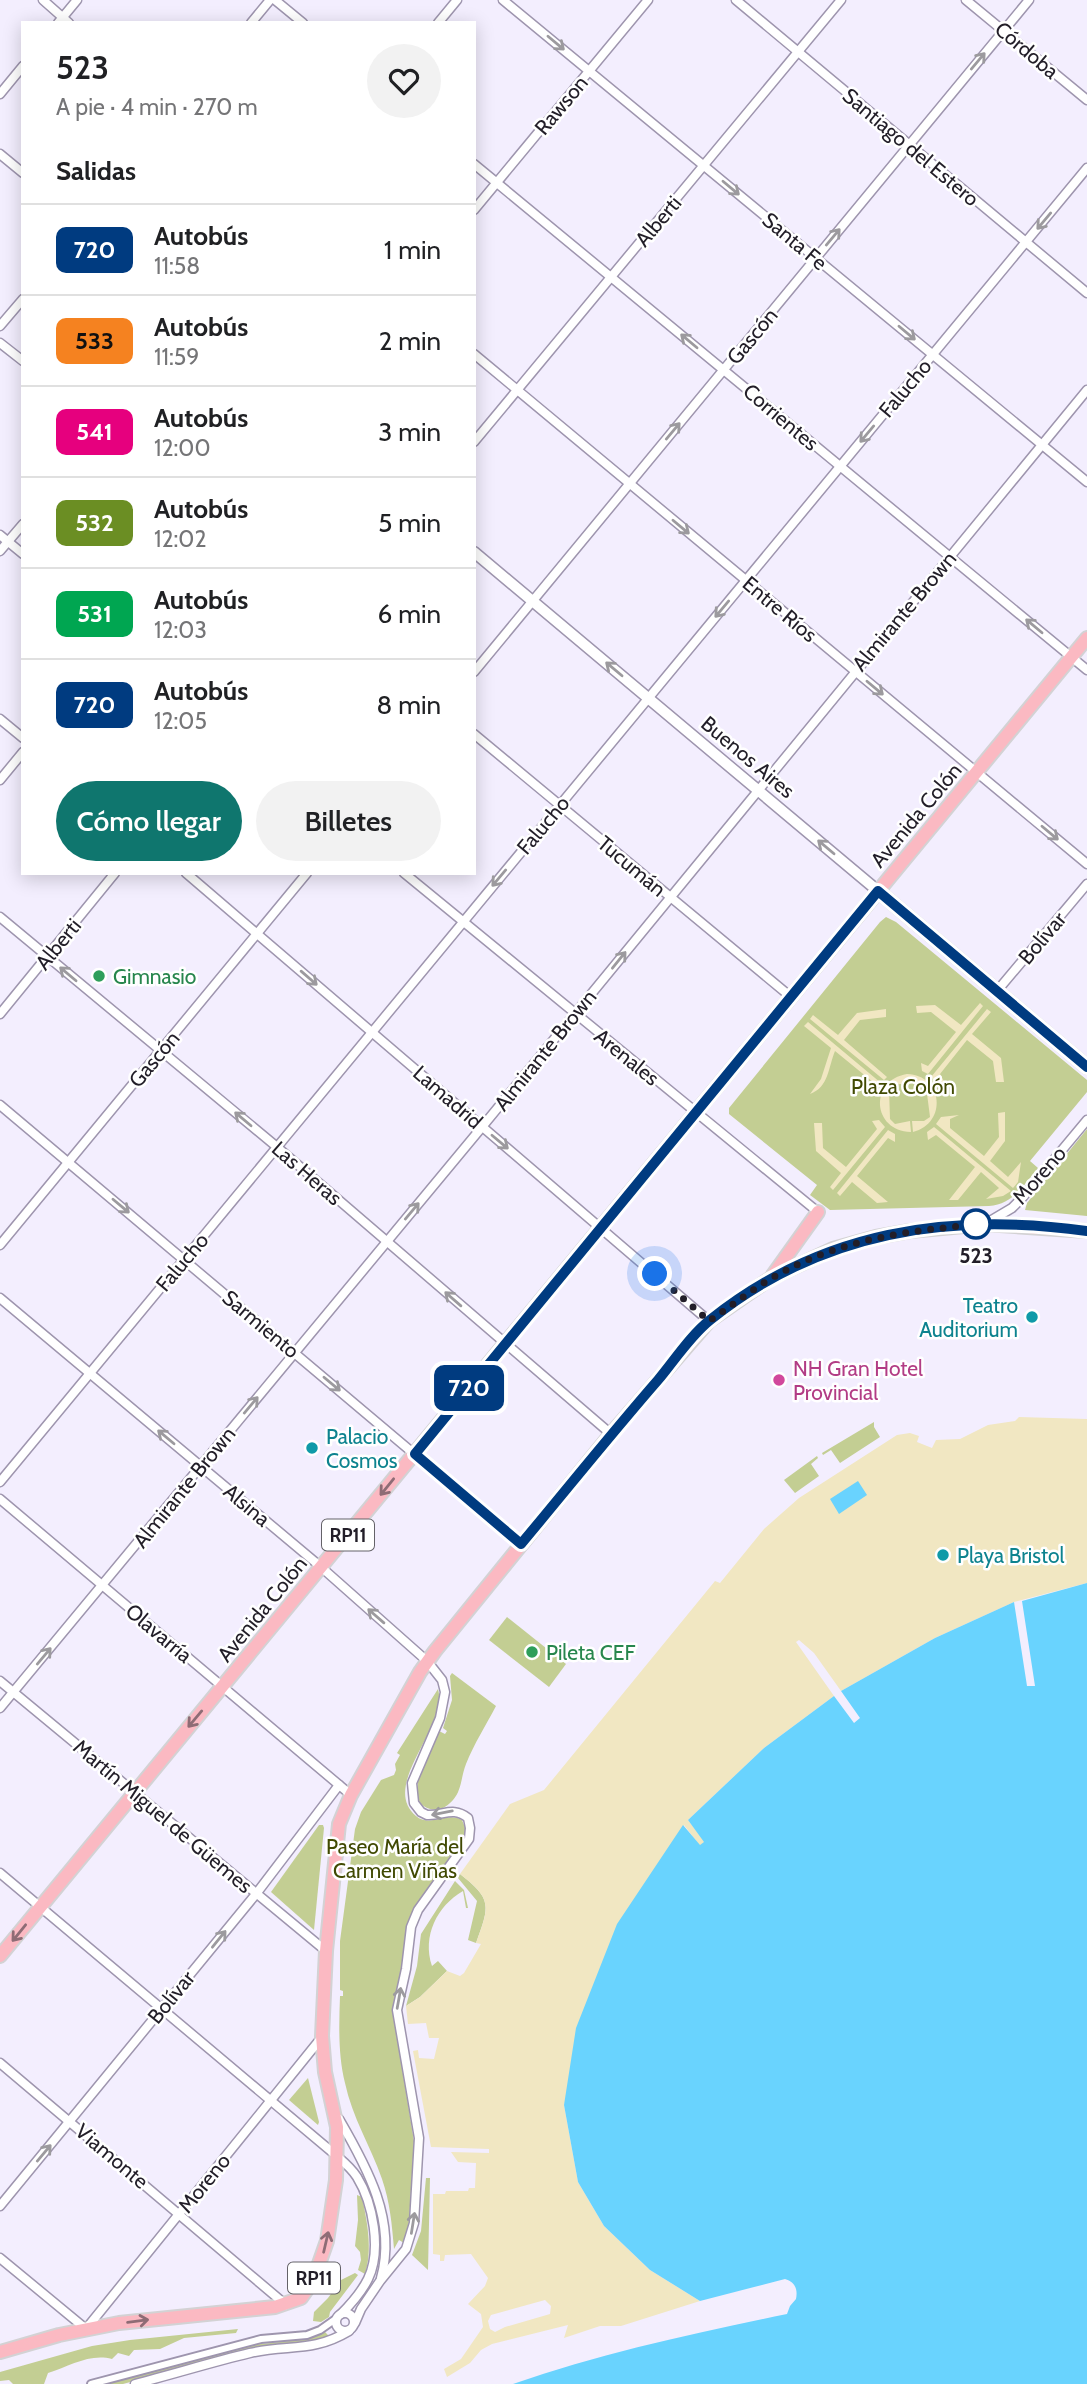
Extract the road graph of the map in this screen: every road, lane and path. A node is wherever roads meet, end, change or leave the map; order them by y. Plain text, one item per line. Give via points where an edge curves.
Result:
1 (43, 0) edge
2 (77, 0) edge
3 (272, 0) edge
4 (457, 0) edge
5 (503, 0) edge
6 (648, 0) edge
7 (736, 0) edge
8 (841, 0) edge
9 (966, 0) edge
10 (1029, 0) edge
11 (63, 21) edge
12 (253, 21) edge
13 (300, 21) edge
14 (441, 21) edge
15 (1003, 31) junction
16 (798, 52) junction
17 (21, 68) edge
18 (589, 71) junction
19 (0, 94) edge
20 (1087, 100) edge
21 (909, 145) junction
22 (0, 154) edge
23 (704, 165) junction
24 (476, 166) edge
25 (1087, 168) edge
26 (21, 171) edge
27 (497, 183) junction
28 (476, 208) edge
29 (1026, 242) junction
30 (816, 258) junction
31 (612, 277) junction
32 (1087, 293) edge
33 (21, 301) edge
34 (0, 326) edge
35 (0, 343) edge
36 (933, 355) junction
37 (476, 356) edge
38 (21, 359) edge
39 (724, 370) junction
40 (519, 390) junction
41 (1087, 390) edge
42 (476, 440) edge
43 (1042, 444) junction
44 (841, 466) junction
45 (1087, 482) edge
46 (629, 483) junction
47 (21, 526) edge
48 (0, 535) edge
49 (8, 542) junction
50 (0, 551) edge
51 (21, 552) edge
52 (476, 554) edge
53 (950, 556) junction
54 (746, 580) junction
55 (532, 601) junction
56 (1087, 638) edge
57 (1071, 657) junction
58 (476, 670) edge
59 (1087, 670) edge
60 (855, 671) junction
61 (648, 698) junction
62 (0, 719) edge
63 (21, 736) edge
64 (476, 736) edge
65 (21, 754) edge
66 (976, 772) junction
67 (0, 780) edge
68 (757, 790) junction
69 (560, 805) junction
70 (1087, 864) edge
71 (114, 875) edge
72 (188, 875) edge
73 (305, 875) edge
74 (406, 875) edge
75 (1087, 884) edge
76 (878, 891) junction
77 (670, 897) junction
78 (0, 917) edge
79 (463, 921) junction
80 (257, 933) junction
81 (47, 957) junction
82 (997, 991) junction
83 (791, 997) junction
84 (0, 1014) edge
85 (575, 1014) junction
86 (371, 1031) junction
87 (161, 1051) junction
88 (1087, 1067) edge
89 (0, 1105) edge
90 (695, 1113) junction
91 (1087, 1120) edge
92 (482, 1127) junction
93 (277, 1147) junction
94 (69, 1161) junction
95 (818, 1212) joint
96 (985, 1224) junction
97 (601, 1227) junction
98 (1087, 1231) edge
99 (386, 1242) junction
100 (0, 1245) edge
101 (184, 1259) junction
102 (771, 1278) junction
103 (0, 1298) edge
104 (709, 1321) junction
105 (505, 1344) junction
106 (295, 1353) junction
107 (90, 1373) junction
108 (611, 1434) junction
109 (415, 1454) junction
110 (201, 1466) junction
111 (0, 1482) edge
112 (0, 1499) edge
113 (521, 1544) junction
114 (321, 1567) junction
115 (103, 1586) junction
116 (427, 1661) junction
117 (0, 1681) edge
118 (222, 1687) junction
119 (13, 1692) junction
120 (0, 1708) edge
121 (339, 1785) junction
122 (135, 1793) junction
123 (351, 1795) junction
124 (0, 1873) edge
125 (256, 1894) junction
126 (40, 1907) junction
127 (326, 1951) junction
128 (0, 1956) edge
129 (162, 2009) junction
130 (322, 2036) junction
131 (0, 2063) edge
132 (271, 2100) junction
133 (333, 2109) junction
134 (70, 2121) junction
135 (338, 2157) junction
136 (0, 2206) edge
137 (179, 2213) junction
138 (0, 2258) edge
139 (380, 2281) junction
140 (286, 2305) junction
141 (339, 2316) junction
142 (352, 2327) junction
143 (86, 2329) junction
144 (0, 2353) edge
145 (91, 2384) edge
146 (135, 2384) edge

1 - 11 street
2 - 11 street
3 - 12 street
3 - 13 street
4 - 14 street
5 -> 18 street, Santa Fe
6 - 18 street, Rawson
7 - 16 street, Santiago del Estero
8 - 16 street, Alberti
9 - 15 street, Córdoba
10 - 15 street, Gascón
15 - 20 street, Córdoba
21 -> 15 street, Gascón
16 - 21 street, Santiago del Estero
16 - 23 street, Alberti
17 - 19 street
18 - 23 street, Santa Fe
18 - 27 street, Rawson
21 - 29 street, Santiago del Estero
30 -> 21 street, Gascón
22 - 26 street
23 -> 30 street, Santa Fe
23 - 31 street, Alberti
24 - 27 street, Corrientes
25 -> 29 street, Falucho
27 - 28 street, Rawson
27 - 31 street, Corrientes
29 - 32 street, Santiago del Estero
29 - 36 street, Falucho
30 -> 36 street, Santa Fe
30 - 39 street, Gascón
39 -> 31 street, Corrientes
31 - 40 street, Alberti
33 - 34 street
35 - 38 street
36 - 43 street, Santa Fe
36 -> 44 street, Falucho
37 - 40 street, Entre Ríos
39 - 44 street, Corrientes
46 -> 39 street, Gascón
40 - 42 street, Alberti
40 - 46 street, Entre Ríos
41 - 43 street, Almirante Brown
43 - 45 street, Santa Fe
43 - 53 street, Almirante Brown
44 - 53 street, Corrientes
44 - 54 street, Falucho
46 -> 54 street, Entre Ríos
46 - 55 street, Gascón
47 - 49 street
48 - 49 street
49 - 50 street
49 - 51 street
52 - 55 street, Buenos Aires
57 -> 53 street, Corrientes
53 - 60 street, Almirante Brown
54 - 60 street, Entre Ríos
54 -> 61 street, Falucho
55 - 58 street, Gascón
61 -> 55 street, Buenos Aires
56 - 57 main road, Avenida Colón
57 - 59 street, Corrientes
57 - 66 main road, Avenida Colón
60 -> 66 street, Entre Ríos
60 - 68 street, Almirante Brown
61 - 68 street, Buenos Aires
61 - 69 street, Falucho
62 - 63 street
64 - 69 street, Tucumán
65 - 67 street
66 -> 70 street, Entre Ríos
66 - 76 main road, Avenida Colón
76 -> 68 street, Buenos Aires
68 - 77 street, Almirante Brown
69 - 77 street, Tucumán
69 -> 79 street, Falucho
71 - 81 street, Alberti
72 - 80 street, Lamadrid
73 - 80 street, Gascón
74 - 79 street, Arenales
75 - 82 street, Bolívar
76 - 82 main road, Buenos Aires
76 - 83 main road, Avenida Colón / RP11
77 - 83 street, Tucumán
85 -> 77 street, Almirante Brown
78 - 81 street, Las Heras
79 - 85 street, Arenales
79 - 86 street, Falucho
80 -> 86 street, Lamadrid
80 - 87 street, Gascón
81 - 84 street, Alberti
87 -> 81 street, Las Heras
82 - 88 main road, Buenos Aires
83 - 90 main road, Avenida Colón / RP11
85 - 90 street, Arenales
85 - 92 street, Almirante Brown
86 - 92 street, Lamadrid
86 - 93 street, Falucho
93 -> 87 street, Las Heras
87 - 94 street, Gascón
89 - 94 street, Sarmiento
90 - 95 street, Arenales
90 - 97 main road, Avenida Colón / RP11
91 - 96 street, Moreno via 1023,1198
92 -> 97 street, Lamadrid
99 -> 92 street, Almirante Brown
93 - 99 street, Las Heras
93 - 101 street, Falucho
94 - 100 street, Gascón
94 -> 101 street, Sarmiento
95 - 102 main road, RP11
96 - 98 main road, RP11
96 - 102 main road, RP11 via 902,1232 852,1243
97 - 104 street, Lamadrid
97 - 105 main road, Avenida Colón / RP11
105 -> 99 street, Las Heras
99 - 106 street, Almirante Brown
101 - 106 street, Sarmiento
101 - 107 street, Falucho
102 - 104 main road, RP11
103 - 107 street, Alsina
104 - 108 main road, RP11
105 - 108 street, Las Heras
105 - 109 main road, Avenida Colón / RP11
106 -> 109 street, Sarmiento
110 -> 106 street, Almirante Brown
110 -> 107 street, Alsina
107 - 111 street, Falucho
108 - 113 main road, RP11
109 - 113 street, Sarmiento
109 -> 114 main road, Avenida Colón / RP11
110 - 114 street, Alsina
110 - 115 street, Almirante Brown
112 - 115 street, Olavarría
113 - 116 main road, RP11
116 -> 114 street, Alsina
114 - 118 main road, Avenida Colón / RP11
115 - 118 street, Olavarría
119 -> 115 street, Almirante Brown
116 - 123 main road, RP11
139 -> 116 street, Alsina via 406,2249 415,2212 419,2138 397,2010 411,1927 470,1834 468,1818 461,1813 427,1815 412,1798 415,1772 445,1699 442,1680
117 - 119 street, Martín Miguel de Güemes
118 - 121 street, Olavarría
118 -> 122 main road, Avenida Colón / RP11
119 - 120 street, Almirante Brown
119 - 122 street, Martín Miguel de Güemes
121 - 123 street, Olavarría
121 - 125 street, Bolívar
122 - 125 street, Martín Miguel de Güemes
122 - 126 main road, Avenida Colón / RP11
123 - 127 main road, RP11 via 340,1824
124 - 126 street
125 - 127 street, Martín Miguel de Güemes
129 -> 125 street, Bolívar
126 -> 128 main road, Avenida Colón / RP11
126 - 129 street
127 - 130 main road, RP11
129 - 132 street
129 - 134 street, Bolívar
130 - 132 street, Moreno
130 - 133 main road, RP11
131 - 134 street, Viamonte
132 - 135 street
132 - 137 street, Moreno
133 - 135 main road, RP11
133 - 139 street via 358,2151 379,2202 385,2244
136 -> 134 street, Bolívar
134 - 137 street, Viamonte
140 -> 135 main road, RP11 via 301,2298 320,2266
135 - 141 street via 356,2175 365,2195 374,2244 368,2279
137 - 140 street, Viamonte
137 - 143 street, Moreno
138 - 143 street
139 - 142 street
143 -> 140 main road, RP11
141 - 142 street via 351,2315
141 - 142 street via 338,2328
141 - 145 street via 307,2335 249,2342
142 - 146 street via 311,2347 252,2352
143 - 144 main road, RP11

